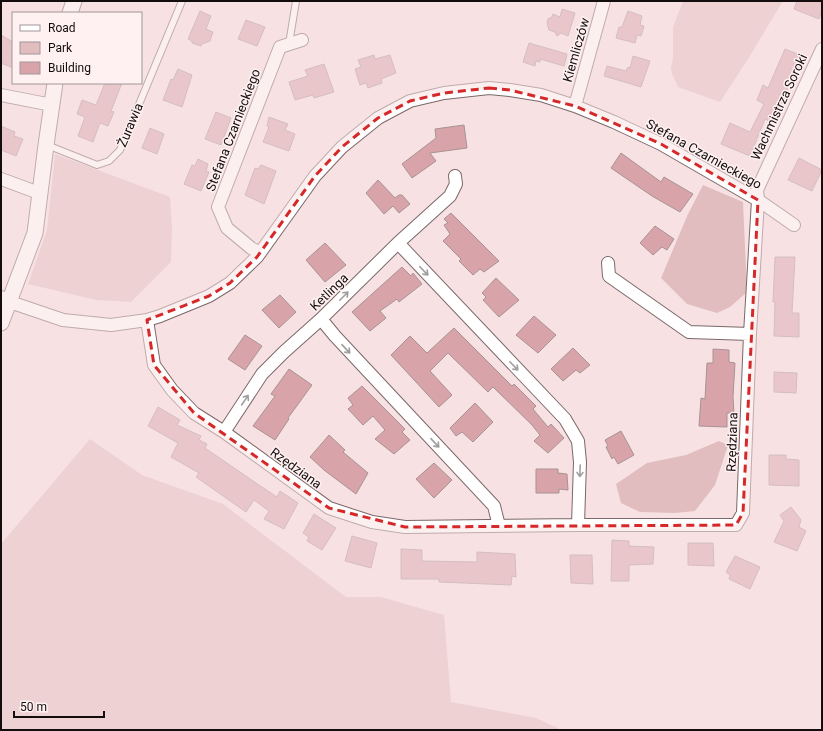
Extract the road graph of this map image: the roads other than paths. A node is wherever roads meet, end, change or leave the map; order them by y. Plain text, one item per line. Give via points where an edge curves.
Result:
1 (74, 1) edge
2 (182, 1) edge
3 (296, 1) edge
4 (604, 1) edge
5 (70, 12) edge
6 (302, 40) dead end
7 (284, 46) junction
8 (822, 50) edge
9 (56, 84) edge
10 (1, 95) edge
11 (52, 105) junction
12 (575, 106) junction
13 (46, 145) junction
14 (455, 176) dead end
15 (1, 179) edge
16 (40, 193) junction
17 (758, 200) junction
18 (794, 225) dead end
19 (398, 243) junction
20 (260, 253) junction
21 (608, 263) dead end
22 (5, 299) edge
23 (321, 319) junction
24 (147, 320) junction
25 (1, 323) edge
26 (750, 334) junction
27 (224, 432) junction
28 (578, 525) junction
29 (499, 526) junction

1 - 5 street
2 - 13 lane, Żurawia via 120,150 109,161 97,165
3 - 7 lane
4 - 12 street, Kiemliczów
6 - 7 street
7 - 20 street, Stefana Czarnieckiego via 218,207 227,228
8 - 17 street, Wachmistrza Soroki via 757,190
9 - 11 street
10 - 11 street
11 - 13 street
12 - 17 street, Stefana Czarnieckiego via 661,144
12 - 20 street, Stefana Czarnieckiego via 541,96 489,88 444,93 410,102 378,118 342,147 315,176
13 - 16 street
14 - 19 street, Ketlinga via 456,184 450,196
15 - 16 street
16 - 22 street via 35,233
17 - 18 street, Stefana Czarnieckiego
17 - 26 street, Rzędziana
23 -> 19 street, Ketlinga
19 -> 28 street via 565,419 578,441
20 - 24 street, Stefana Czarnieckiego via 230,283 209,296
21 - 26 street via 609,276 689,332
22 - 24 street, Stefana Czarnieckiego via 63,320 111,325
22 - 25 street
27 -> 23 street, Ketlinga via 262,374
23 -> 29 street via 494,506
24 - 27 street, Rzędziana via 154,365 172,390 194,413
26 - 28 street, Rzędziana via 743,513 736,525
27 - 29 street, Rzędziana via 329,508 372,522 405,527
28 - 29 street, Rzędziana

